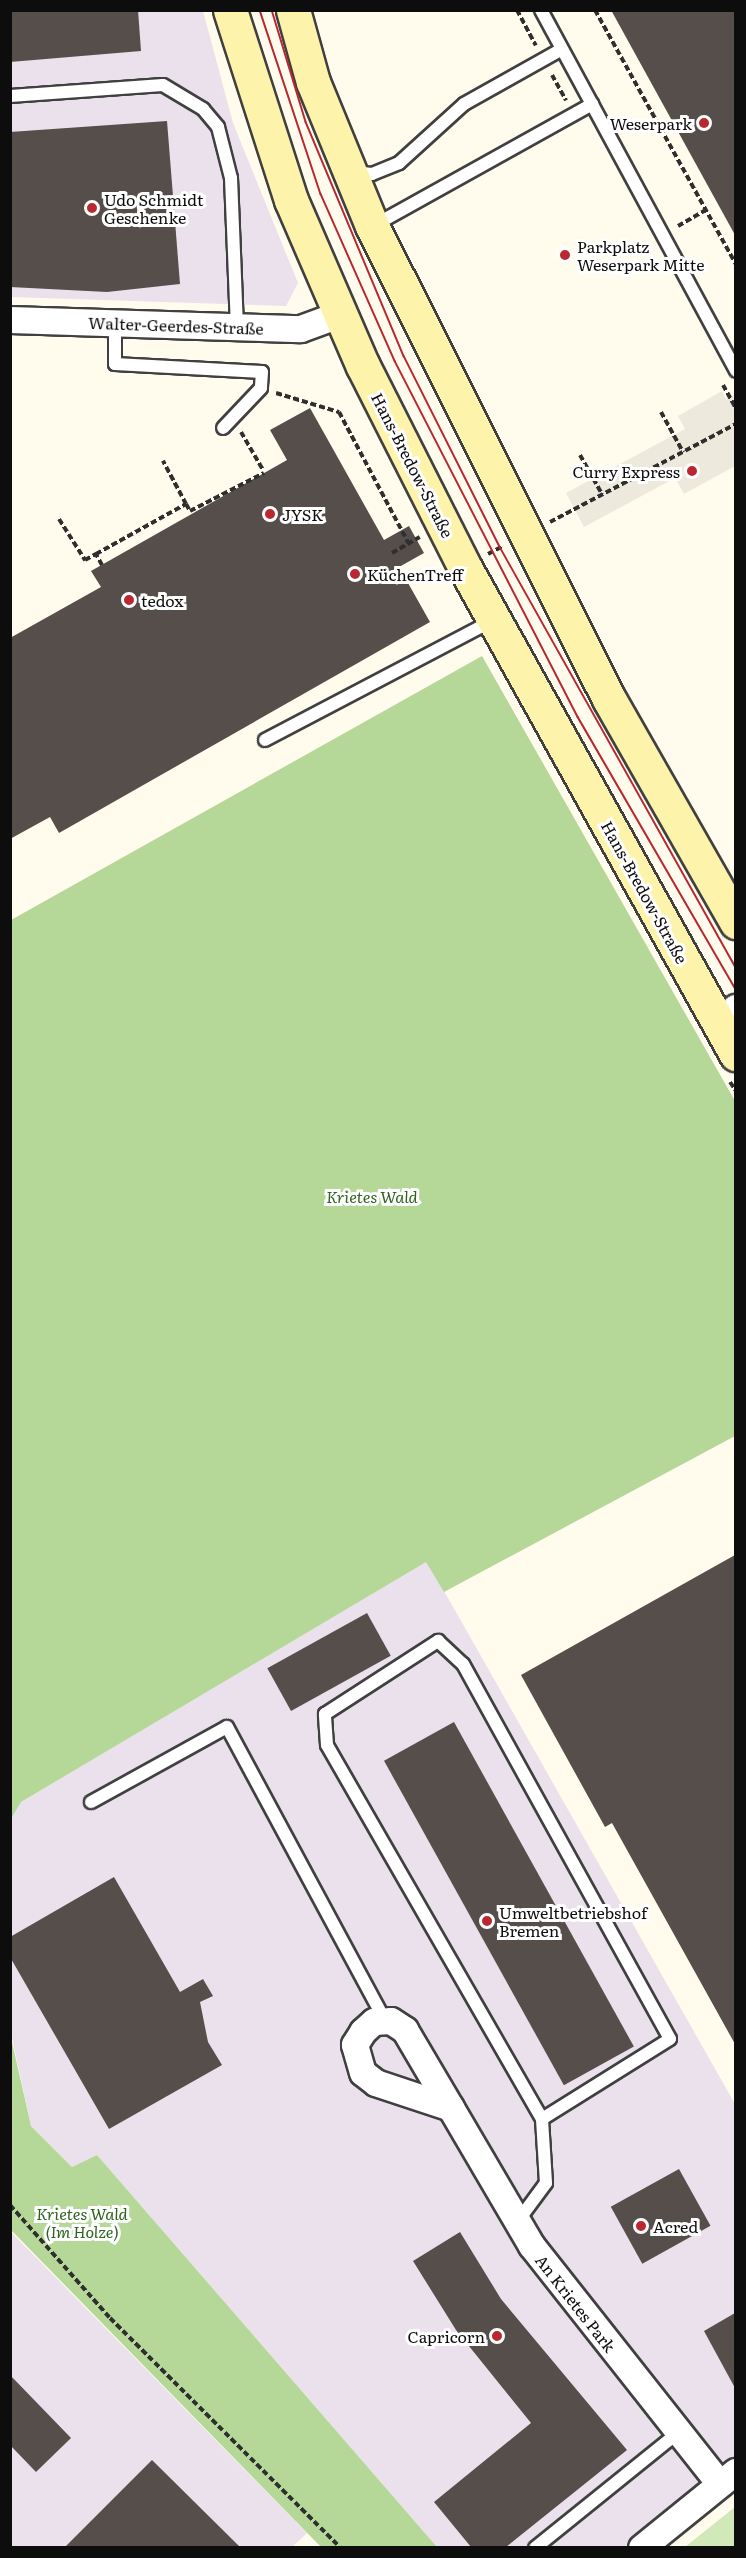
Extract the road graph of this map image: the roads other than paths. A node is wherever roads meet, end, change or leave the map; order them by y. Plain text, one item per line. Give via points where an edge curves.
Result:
1 (230, 10) edge
2 (293, 10) edge
3 (542, 10) edge
4 (562, 49) junction
5 (10, 96) edge
6 (592, 104) junction
7 (346, 171) junction
8 (372, 226) junction
9 (339, 315) junction
10 (10, 320) edge
11 (115, 322) junction
12 (237, 327) junction
13 (735, 371) edge
14 (223, 428) dead end
15 (493, 620) junction
16 (265, 740) dead end
17 (735, 922) edge
18 (732, 1030) edge
19 (91, 1802) dead end
20 (385, 2021) junction
21 (451, 2108) junction
22 (542, 2119) junction
23 (518, 2222) junction
24 (679, 2432) junction
25 (728, 2478) edge
26 (535, 2547) edge
27 (642, 2547) edge

1 - 9 main road, Hans-Bredow-Straße via 291,200
2 - 7 main road
3 - 4 lane
4 - 6 lane
4 - 7 lane via 464,104 399,163 372,174
5 - 12 lane via 163,85 203,110 218,127 231,178
6 - 8 lane
6 - 13 lane
7 - 8 main road
8 - 17 main road via 609,699
9 - 12 street, Walter-Geerdes-Straße via 301,329
9 - 15 main road, Hans-Bredow-Straße
10 - 11 street, Walter-Geerdes-Straße
11 - 12 street, Walter-Geerdes-Straße
11 - 14 lane via 115,364 262,372 261,388 235,421
15 - 16 lane
15 - 18 main road, Hans-Bredow-Straße
19 - 20 lane via 227,1727
20 - 21 street, An Krietes Park via 405,2030
20 - 21 street via 374,2022 355,2045 363,2073 376,2083
21 - 23 street, An Krietes Park
22 - 22 lane via 327,1745 325,1714 438,1641 463,1664 670,2039
22 - 23 lane via 546,2183
23 - 24 street, An Krietes Park
24 - 25 street, An Krietes Park
24 - 26 lane
25 - 27 street

